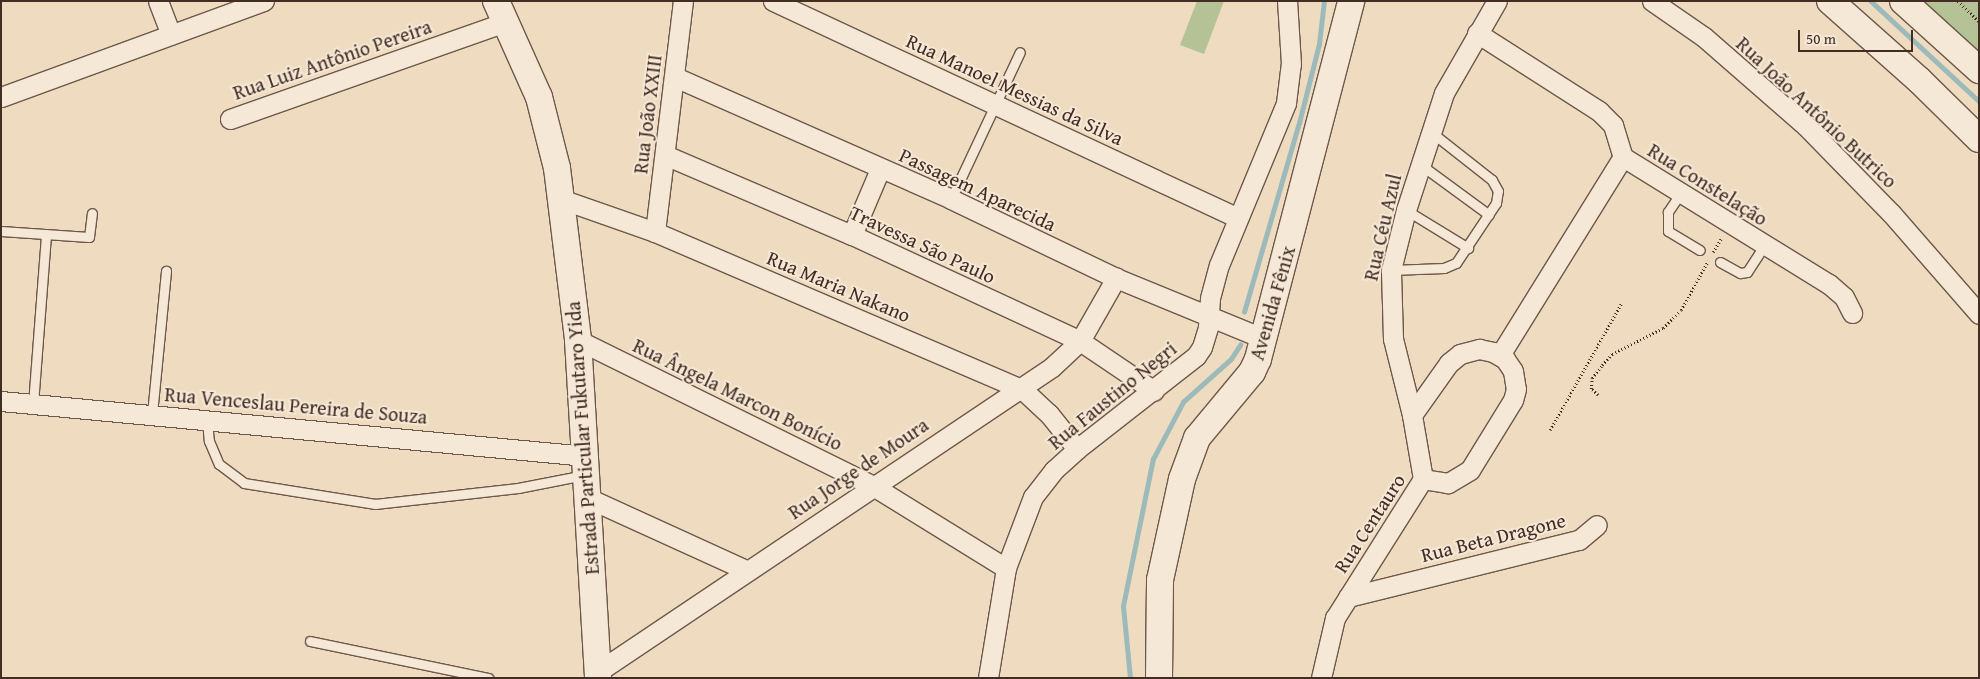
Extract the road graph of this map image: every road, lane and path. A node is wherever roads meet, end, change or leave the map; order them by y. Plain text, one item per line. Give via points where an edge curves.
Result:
1 (158, 1) edge
2 (264, 1) edge
3 (683, 1) edge
4 (772, 1) edge
5 (1288, 1) edge
6 (1351, 1) edge
7 (1498, 1) edge
8 (1652, 1) edge
9 (1830, 1) edge
10 (1903, 1) edge
11 (1958, 1) edge
12 (500, 12) edge
13 (1979, 21) edge
14 (1477, 33) junction
15 (171, 35) junction
16 (1020, 52) dead end
17 (1979, 70) edge
18 (674, 76) junction
19 (1, 97) edge
20 (996, 104) junction
21 (230, 119) dead end
22 (1430, 132) junction
23 (1979, 139) edge
24 (665, 155) junction
25 (1623, 157) junction
26 (1420, 165) junction
27 (880, 169) junction
28 (1680, 194) junction
29 (561, 198) junction
30 (951, 199) junction
31 (1406, 210) junction
32 (92, 213) dead end
33 (1489, 215) junction
34 (1238, 218) junction
35 (1728, 225) junction
36 (1, 231) edge
37 (656, 232) junction
38 (46, 234) junction
39 (852, 235) junction
40 (1764, 246) junction
41 (1468, 248) junction
42 (1700, 250) dead end
43 (1720, 262) dead end
44 (1391, 270) junction
45 (166, 271) dead end
46 (1116, 278) junction
47 (1620, 304) dead end
48 (1852, 313) dead end
49 (1979, 314) edge
50 (1209, 315) junction
51 (1265, 339) junction
52 (578, 340) junction
53 (1080, 341) junction
54 (1500, 355) junction
55 (1022, 389) junction
56 (1154, 391) junction
57 (1598, 395) dead end
58 (1, 401) edge
59 (33, 404) junction
60 (152, 414) junction
61 (1412, 415) junction
62 (207, 419) junction
63 (1550, 430) dead end
64 (1077, 449) junction
65 (588, 476) junction
66 (1423, 479) junction
67 (873, 486) junction
68 (1597, 525) dead end
69 (1006, 568) junction
70 (746, 570) junction
71 (1364, 572) junction
72 (1396, 584) junction
73 (1348, 597) junction
74 (310, 641) dead end
75 (599, 674) edge
76 (488, 678) edge
77 (988, 678) edge
78 (1159, 678) edge
79 (1321, 678) edge

1 - 15 street
2 - 15 street
3 - 18 street, Rua João XXIII
4 - 20 street, Rua Manoel Messias da Silva
5 - 34 street, Rua Faustino Negri via 1291,64 1286,103
6 - 51 street, Avenida Fênix
7 - 14 street, Rua Céu Azul
8 - 49 street, Rua João Antônio Butrico via 1704,37 1825,144 1945,272
9 - 23 street
10 - 17 street
11 - 13 path
12 - 21 street, Rua Luiz Antônio Pereira
12 - 29 street, Estrada Particular Fukutaro Yida via 544,114
14 - 22 street, Rua Céu Azul via 1444,93
14 - 25 street, Rua Constelação via 1599,111 1614,125
15 - 19 street
16 - 20 lane
18 - 24 street, Rua João XXIII
18 - 27 street, Passagem Aparecida
20 - 30 lane
20 - 34 street, Rua Manoel Messias da Silva
22 - 26 street, Rua Céu Azul
22 - 33 lane via 1492,180 1498,191
24 - 37 street, Rua João XXIII
24 - 39 street, Travessa São Paulo
25 - 28 street, Rua Constelação
25 - 54 street
26 - 31 street, Rua Céu Azul
26 - 33 lane
27 - 30 street, Passagem Aparecida
27 - 39 street
28 - 35 street, Rua Constelação
28 - 42 lane via 1668,212 1668,231
29 - 37 street, Rua Maria Nakano
29 - 52 street, Estrada Particular Fukutaro Yida
30 - 46 street, Passagem Aparecida
31 - 41 lane
31 - 44 street, Rua Céu Azul
32 - 38 lane via 89,237
33 - 41 lane
34 - 50 street, Rua Faustino Negri via 1213,282
35 - 40 street, Rua Constelação
35 - 57 path via 1681,310 1663,328 1612,354 1592,378 1591,389
36 - 38 lane
37 - 55 street, Rua Maria Nakano
38 - 59 lane
39 - 53 street, Travessa São Paulo
40 - 43 lane via 1747,272 1740,273
40 - 48 street, Rua Constelação via 1829,284 1844,297
41 - 44 lane via 1456,264 1444,268
44 - 61 street, Rua Céu Azul via 1393,339
45 - 60 lane
46 - 50 street, Passagem Aparecida
46 - 53 street, Rua Jorge de Moura
47 - 63 path
50 - 51 street, Passagem Aparecida
50 - 56 street, Rua Faustino Negri via 1206,336 1196,356
51 - 78 street, Avenida Fênix via 1252,372 1197,438 1182,479 1160,580
52 - 65 street, Estrada Particular Fukutaro Yida
52 - 67 street, Rua Ângela Marcon Bonício
53 - 55 street, Rua Jorge de Moura
53 - 56 street, Travessa São Paulo
54 - 61 street via 1479,349 1460,354 1449,363
54 - 66 street, Rua Centauro via 1513,371 1516,389 1503,417 1470,470 1460,479 1435,483
55 - 64 street, Rua Maria Nakano via 1050,414
55 - 67 street, Rua Jorge de Moura
56 - 64 street, Rua Faustino Negri
58 - 59 street, Rua Venceslau Pereira de Souza
59 - 60 street, Rua Venceslau Pereira de Souza
60 - 62 street, Rua Venceslau Pereira de Souza
61 - 66 street, Rua Céu Azul
62 - 65 street, Rua Venceslau Pereira de Souza
62 - 65 lane via 209,441 219,464 244,484 374,504 518,488
64 - 69 street, Rua Faustino Negri via 1054,470 1033,497
65 - 70 street, Rua Venceslau Pereira de Souza
65 - 75 street, Estrada Particular Fukutaro Yida
66 - 71 street, Rua Centauro
67 - 69 street, Rua Ângela Marcon Bonício
67 - 70 street, Rua Jorge de Moura
68 - 72 street, Rua Beta Dragone via 1579,540
69 - 77 street, Rua Faustino Negri
70 - 75 street, Rua Jorge de Moura
71 - 72 street
71 - 73 street, Rua Centauro
72 - 73 street, Rua Beta Dragone
73 - 79 street, Rua Centauro via 1330,630
74 - 76 lane

